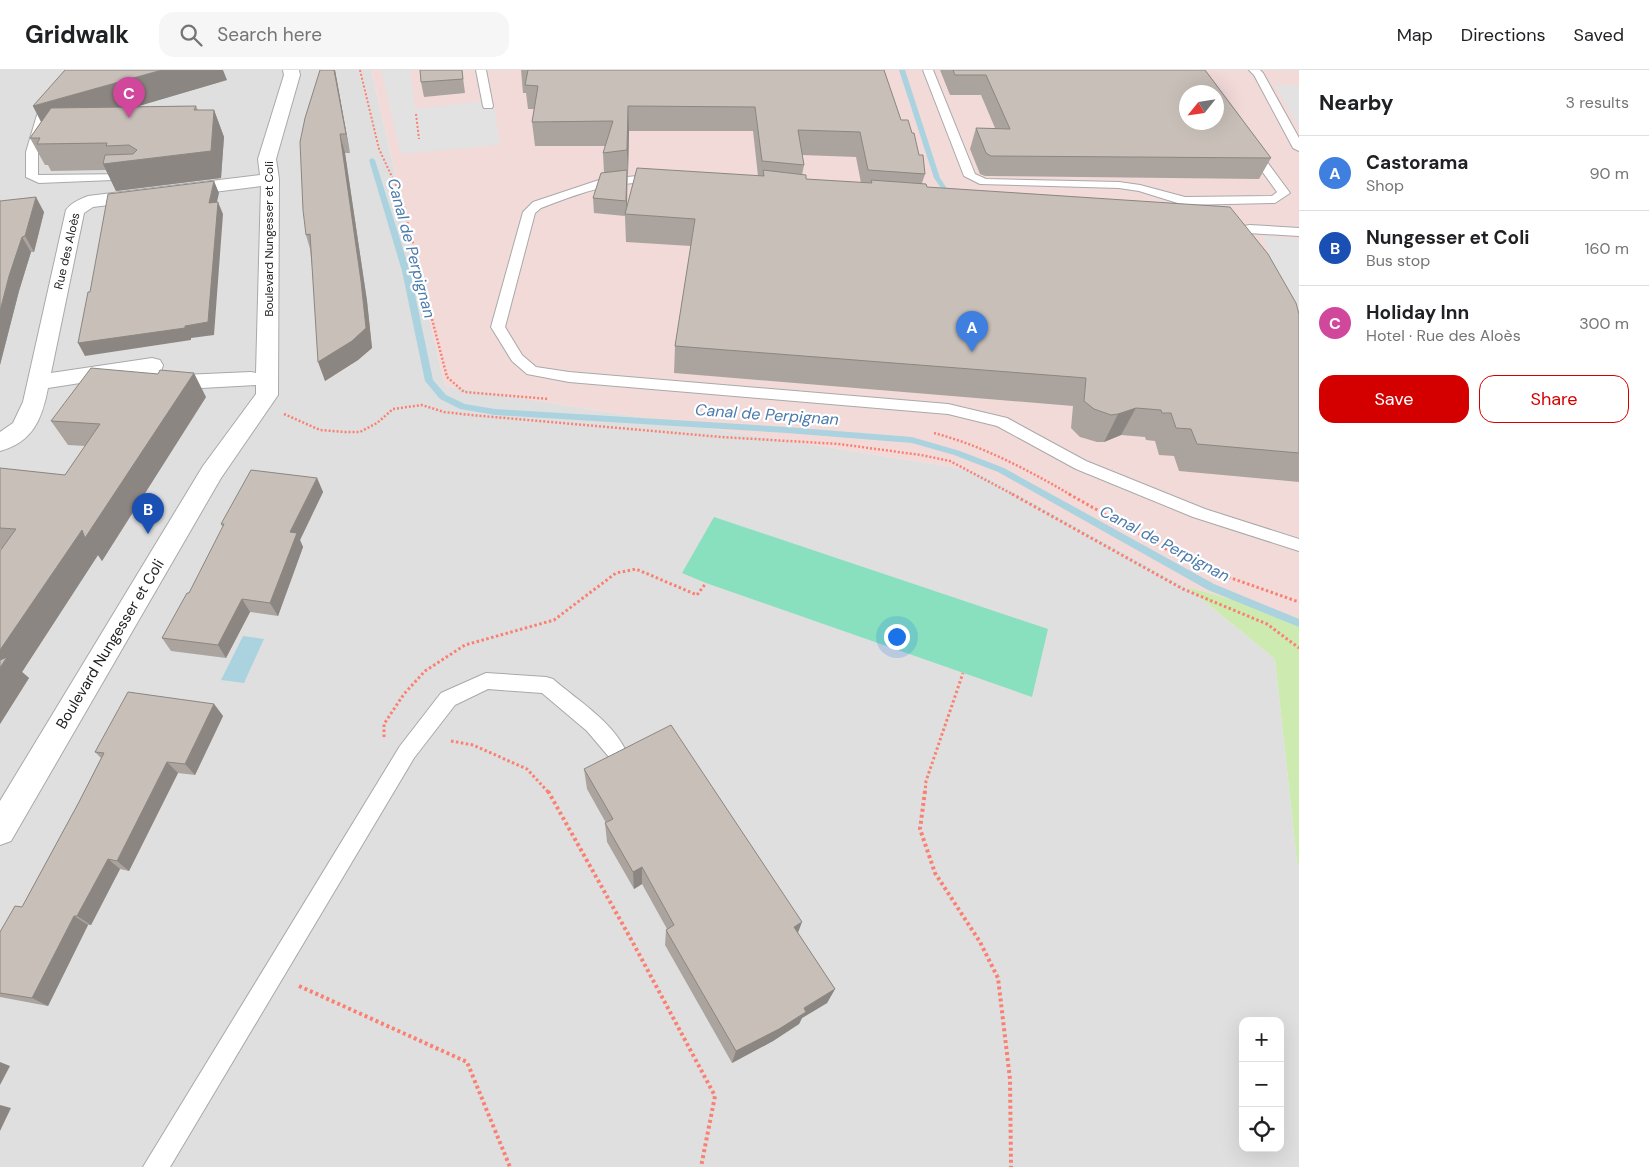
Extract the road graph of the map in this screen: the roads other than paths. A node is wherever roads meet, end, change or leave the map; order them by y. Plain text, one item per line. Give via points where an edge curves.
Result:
1 (72, 70) edge
2 (481, 70) edge
3 (928, 70) edge
4 (1257, 71) edge
5 (294, 72) edge
6 (488, 106) dead end
7 (1244, 138) edge
8 (1299, 148) edge
9 (141, 177) edge
10 (270, 179) junction
11 (666, 181) edge
12 (1299, 232) edge
13 (1252, 256) edge
14 (269, 346) junction
15 (251, 379) junction
16 (38, 382) junction
17 (0, 443) edge
18 (220, 458) junction
19 (1299, 544) edge
20 (616, 751) edge
21 (0, 830) edge
22 (156, 1167) edge

1 - 9 lane via 42,115 32,152 32,177 39,180
2 - 6 lane
3 - 7 lane via 970,176 984,182 1119,185 1184,201 1276,199 1284,193
4 - 8 lane
5 - 10 street, Boulevard Nungesser et Coli via 267,159
10 - 14 street, Boulevard Nungesser et Coli
10 - 16 street, Rue des Aloès via 88,202 75,210
11 - 19 lane via 603,182 538,205 529,212 498,327 517,358 532,371 569,377 948,409 1002,422 1081,465 1199,513
12 - 13 lane via 1236,229
14 - 15 street, Boulevard Nungesser et Coli
14 - 18 street, Boulevard Nungesser et Coli via 267,395
15 - 16 street via 148,384 152,365
15 - 18 street, Boulevard Nungesser et Coli
16 - 17 street, Rue des Aloès via 23,428
18 - 21 street, Boulevard Nungesser et Coli
20 - 22 lane via 594,725 546,685 486,681 448,699 407,752

